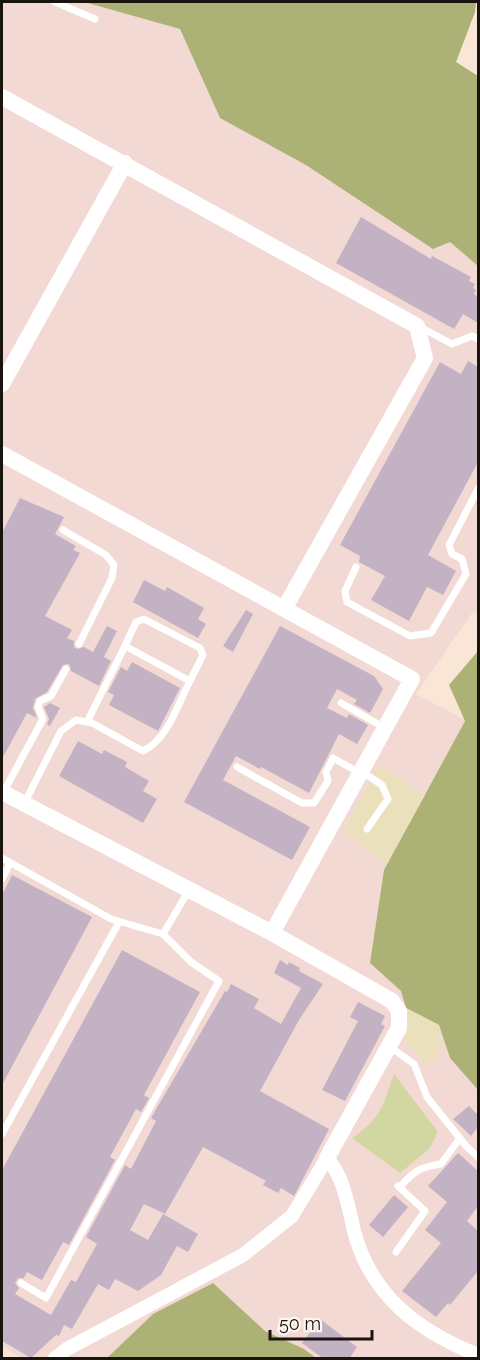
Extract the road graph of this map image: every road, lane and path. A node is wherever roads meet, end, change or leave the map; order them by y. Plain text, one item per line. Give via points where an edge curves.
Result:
1 (55, 2) edge
2 (95, 19) dead end
3 (2, 97) edge
4 (125, 164) junction
5 (417, 326) junction
6 (478, 339) edge
7 (2, 384) edge
8 (3, 458) edge
9 (478, 489) edge
10 (63, 530) dead end
11 (356, 567) dead end
12 (284, 609) junction
13 (79, 644) dead end
14 (125, 646) junction
15 (66, 669) dead end
16 (190, 681) junction
17 (341, 703) dead end
18 (87, 722) junction
19 (385, 728) junction
20 (237, 767) dead end
21 (361, 772) junction
22 (2, 793) edge
23 (24, 804) junction
24 (367, 829) dead end
25 (2, 858) edge
26 (10, 863) junction
27 (2, 879) edge
28 (189, 890) junction
29 (119, 922) junction
30 (272, 933) junction
31 (163, 934) junction
32 (389, 1046) junction
33 (2, 1134) edge
34 (460, 1138) junction
35 (478, 1157) edge
36 (327, 1158) junction
37 (396, 1252) dead end
38 (21, 1283) dead end
39 (478, 1355) edge
40 (55, 1359) edge

1 - 2 lane
3 - 4 street
4 - 5 street
4 - 7 street
5 - 6 lane via 452,344 472,336
5 - 12 street via 425,358
8 - 12 street
9 - 11 lane via 449,545 452,554 462,560 466,574 431,633 410,636 347,602 345,591
10 - 13 lane via 106,555 114,565 112,578
12 - 19 street via 412,679
14 - 16 lane
14 - 16 lane via 136,622 144,619 182,638 200,648 203,655
14 - 18 lane
15 - 22 lane via 51,696 40,701 43,719
16 - 18 lane via 163,734 143,751
17 - 19 lane
18 - 23 lane via 76,720 61,731
19 - 21 street
20 - 21 lane via 302,803 314,803 328,781 326,772 333,758
21 - 24 lane via 382,785 388,799
21 - 30 street
22 - 23 street
23 - 28 street
25 - 26 lane
26 - 27 lane
26 - 29 lane
28 - 30 street
28 - 31 lane
29 - 31 lane
29 - 33 lane
30 - 32 street via 392,1000 399,1011 399,1028
31 - 38 lane via 191,963 219,981 46,1298
32 - 34 lane via 414,1064 428,1097
32 - 36 street
34 - 35 lane
34 - 37 lane via 441,1164 423,1166 399,1186 425,1211
36 - 39 street via 342,1184 363,1257 388,1298 438,1337
36 - 40 street via 292,1216 252,1248

